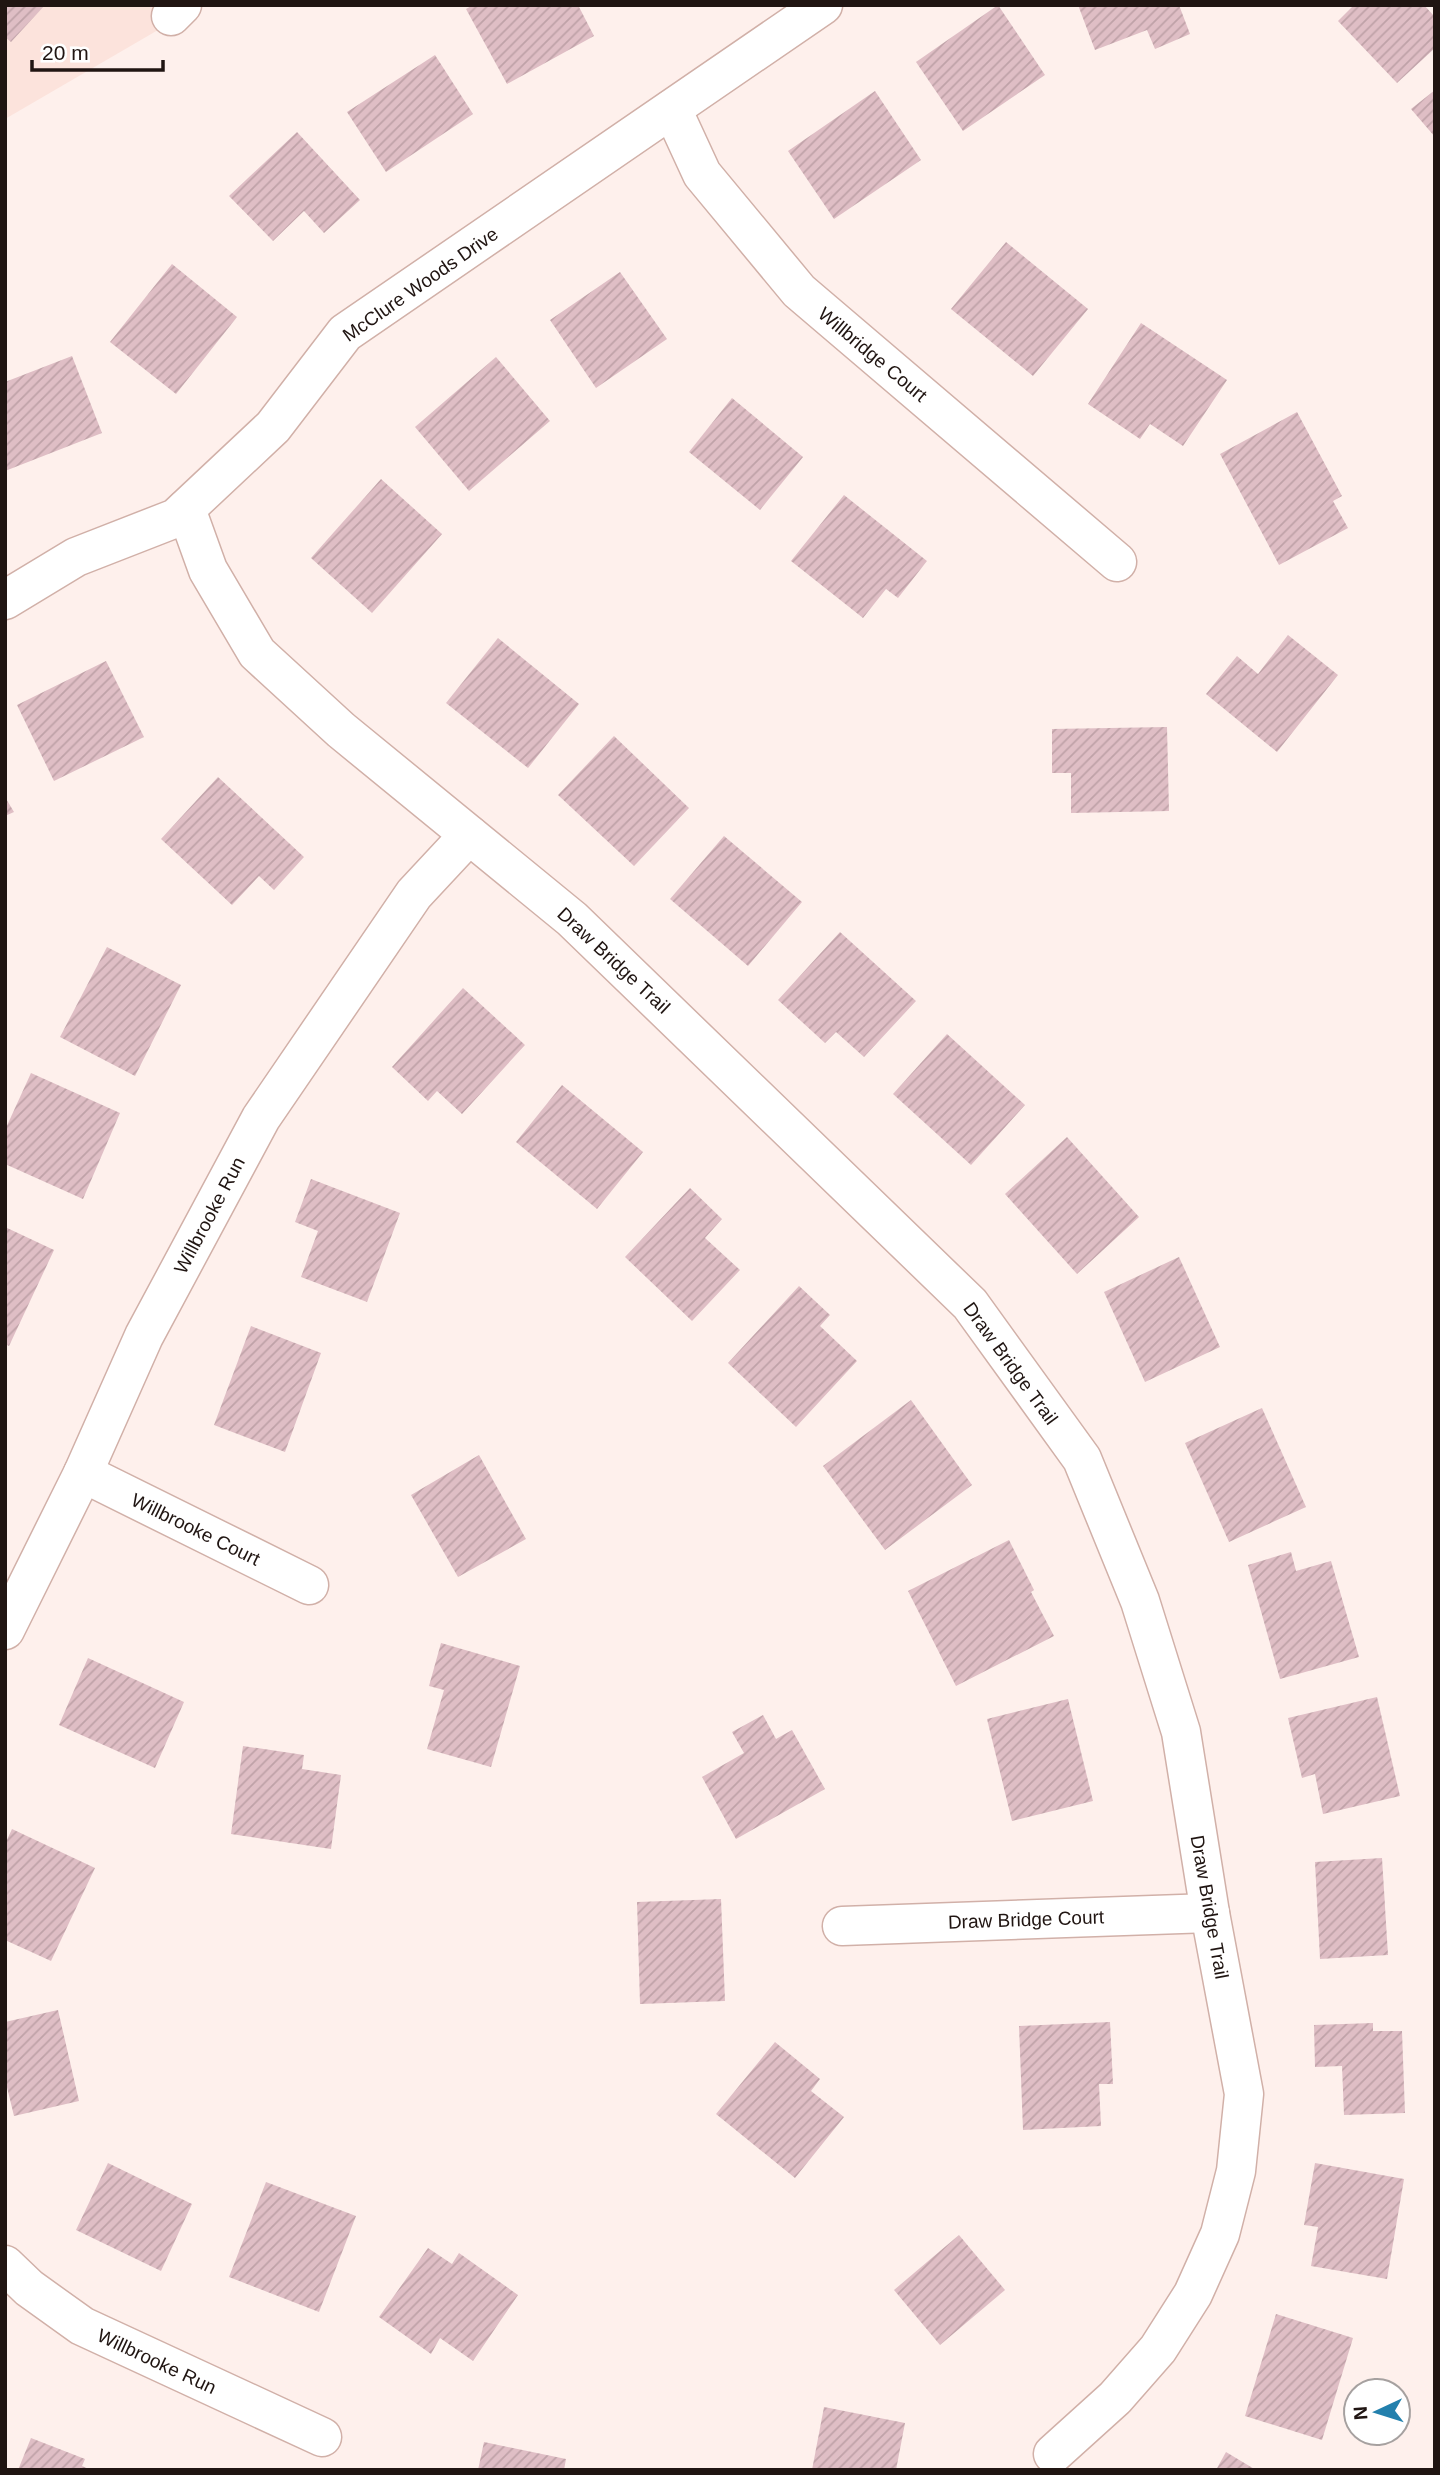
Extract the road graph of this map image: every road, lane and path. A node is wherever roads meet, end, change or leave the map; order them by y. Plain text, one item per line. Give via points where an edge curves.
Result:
1 (822, 5) edge
2 (672, 109) junction
3 (186, 509) junction
4 (1117, 562) dead end
5 (5, 600) edge
6 (469, 835) junction
7 (83, 1473) junction
8 (309, 1585) dead end
9 (5, 1630) edge
10 (1210, 1913) junction
11 (842, 1926) dead end
12 (5, 2265) edge
13 (322, 2437) dead end
14 (1053, 2454) dead end

1 - 2 street, McClure Woods Drive
2 - 3 street, McClure Woods Drive via 345,333 273,427
2 - 4 street, Willbridge Court via 702,174 799,291
3 - 5 street, McClure Woods Drive via 176,518 76,557
3 - 6 street, Draw Bridge Trail via 208,569 257,653 341,730
6 - 7 street, Willbrooke Run via 414,894 261,1118 144,1336
6 - 10 street, Draw Bridge Trail via 572,919 971,1304 1082,1459 1140,1601 1181,1732
7 - 8 street, Willbrooke Court
7 - 9 street, Willbrooke Run
10 - 11 street, Draw Bridge Court
10 - 14 street, Draw Bridge Trail via 1244,2094 1236,2171 1220,2234 1193,2294 1158,2349 1115,2399
12 - 13 street, Willbrooke Run via 82,2326

